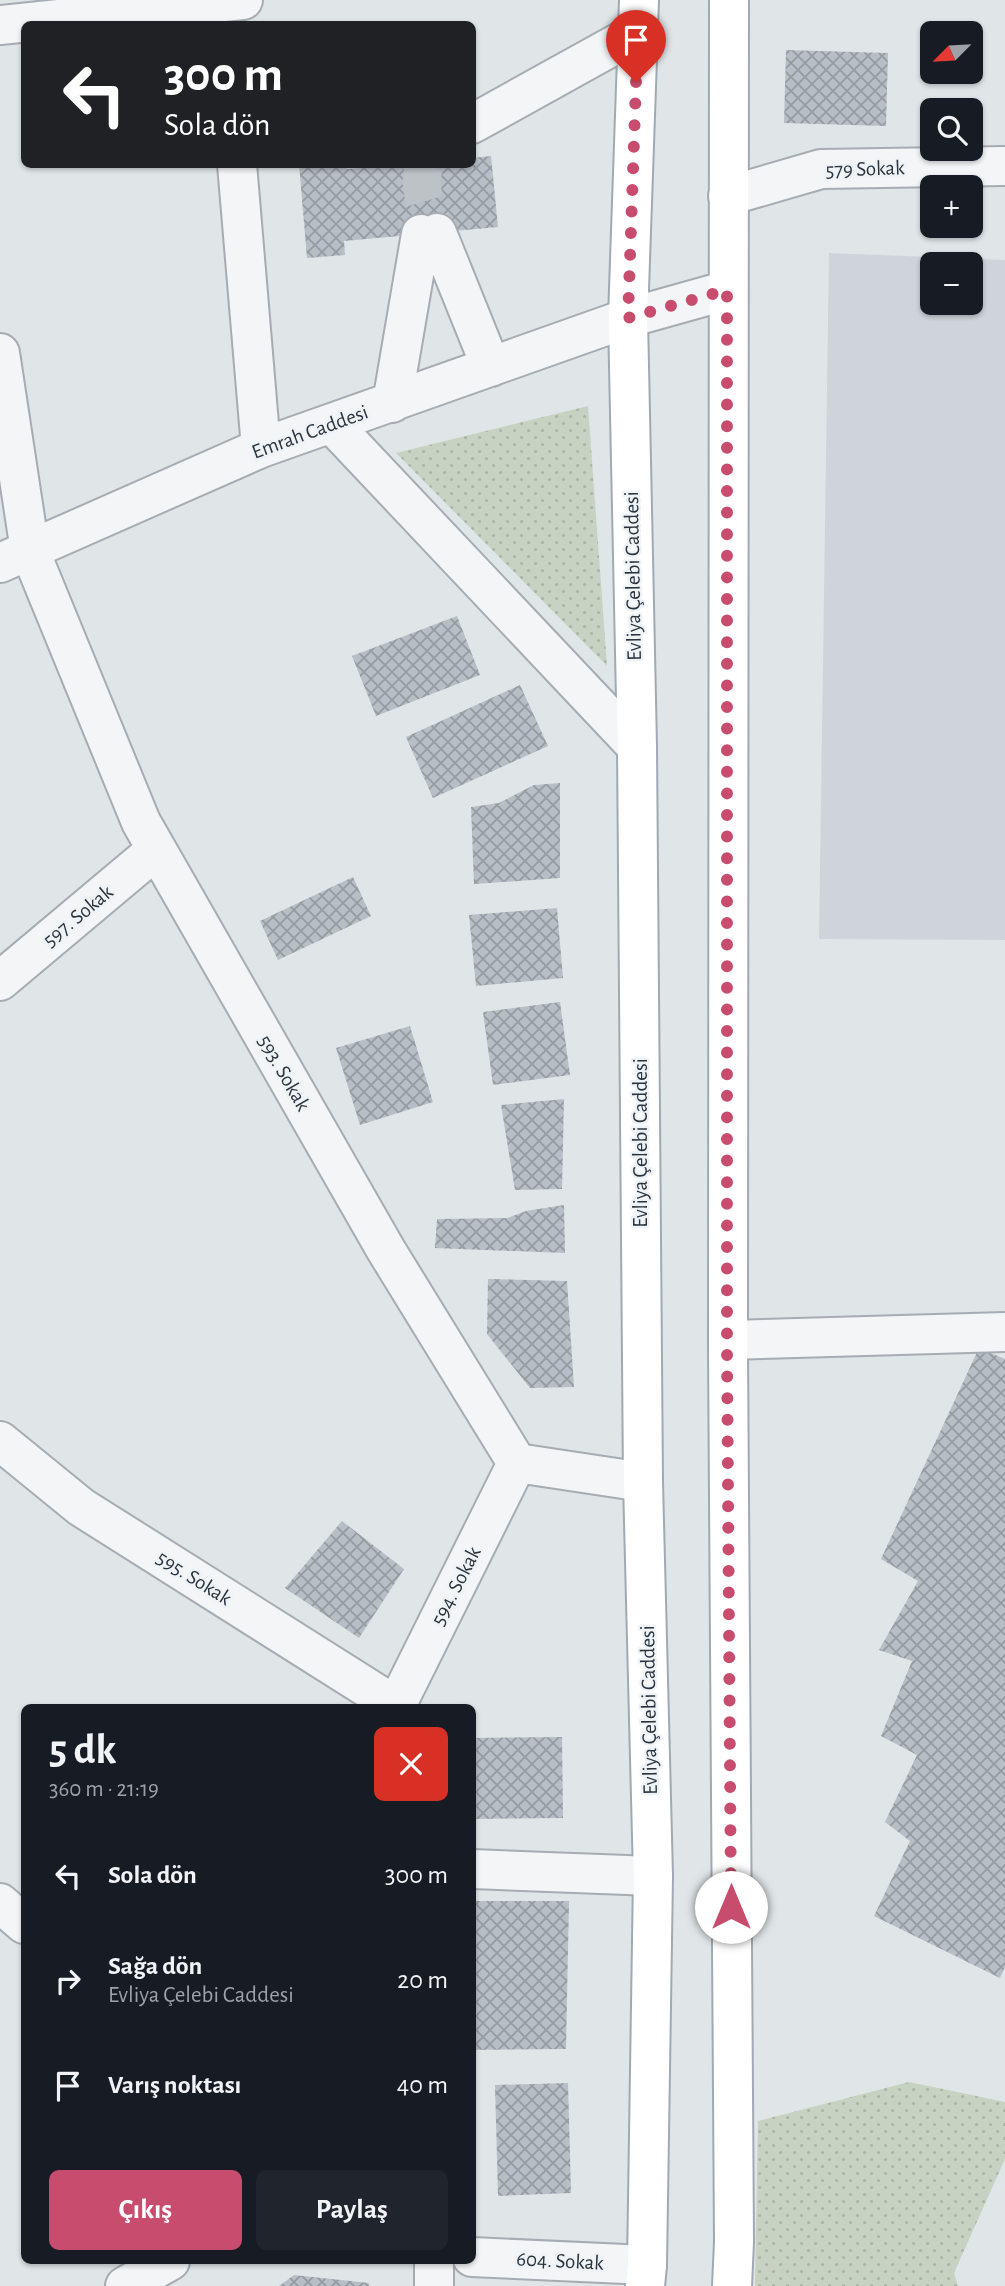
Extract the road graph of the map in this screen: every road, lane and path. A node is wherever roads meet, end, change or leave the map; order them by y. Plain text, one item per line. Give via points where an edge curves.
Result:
1 (729, 0) edge
2 (231, 9) edge
3 (638, 16) edge
4 (58, 21) edge
5 (21, 24) edge
6 (0, 25) edge
7 (476, 121) edge
8 (1005, 166) edge
9 (237, 168) edge
10 (728, 196) junction
11 (727, 290) junction
12 (628, 318) junction
13 (0, 353) edge
14 (491, 367) junction
15 (392, 403) junction
16 (332, 424) junction
17 (261, 448) junction
18 (15, 557) edge
19 (637, 747) junction
20 (156, 850) junction
21 (0, 981) edge
22 (1005, 1332) edge
23 (728, 1340) junction
24 (0, 1441) edge
25 (517, 1463) junction
26 (643, 1482) junction
27 (390, 1704) edge
28 (396, 1704) edge
29 (476, 1868) edge
30 (653, 1876) junction
31 (476, 2257) edge
32 (164, 2264) edge
33 (434, 2264) edge
34 (646, 2276) edge
35 (124, 2286) edge
36 (434, 2286) edge
37 (732, 2286) edge

1 - 10 main road
2 - 4 street
3 - 7 street
3 - 12 main road, Evliya Çelebi Caddesi
5 - 6 street
8 - 10 street, 579 Sokak via 821,169
9 - 17 street
10 - 11 main road
11 - 12 street, Emrah Caddesi
11 - 23 main road
12 - 14 street, Emrah Caddesi
12 - 19 main road, Evliya Çelebi Caddesi
13 - 18 street, 593. Sokak
14 - 15 street, Emrah Caddesi
14 - 15 street via 429,233
15 - 16 street, Emrah Caddesi
16 - 17 street, Emrah Caddesi
16 - 19 street
17 - 18 street, Emrah Caddesi
18 - 20 street, 593. Sokak
19 - 26 main road, Evliya Çelebi Caddesi
20 - 21 street, 597. Sokak
20 - 25 street, 593. Sokak via 386,1250
22 - 23 street
23 - 37 main road
24 - 27 street, 595. Sokak via 81,1507
25 - 26 street
25 - 28 street, 594. Sokak
26 - 30 main road, Evliya Çelebi Caddesi
29 - 30 street
30 - 34 main road, Evliya Çelebi Caddesi
31 - 34 street, 604. Sokak
32 - 35 street
33 - 36 street

